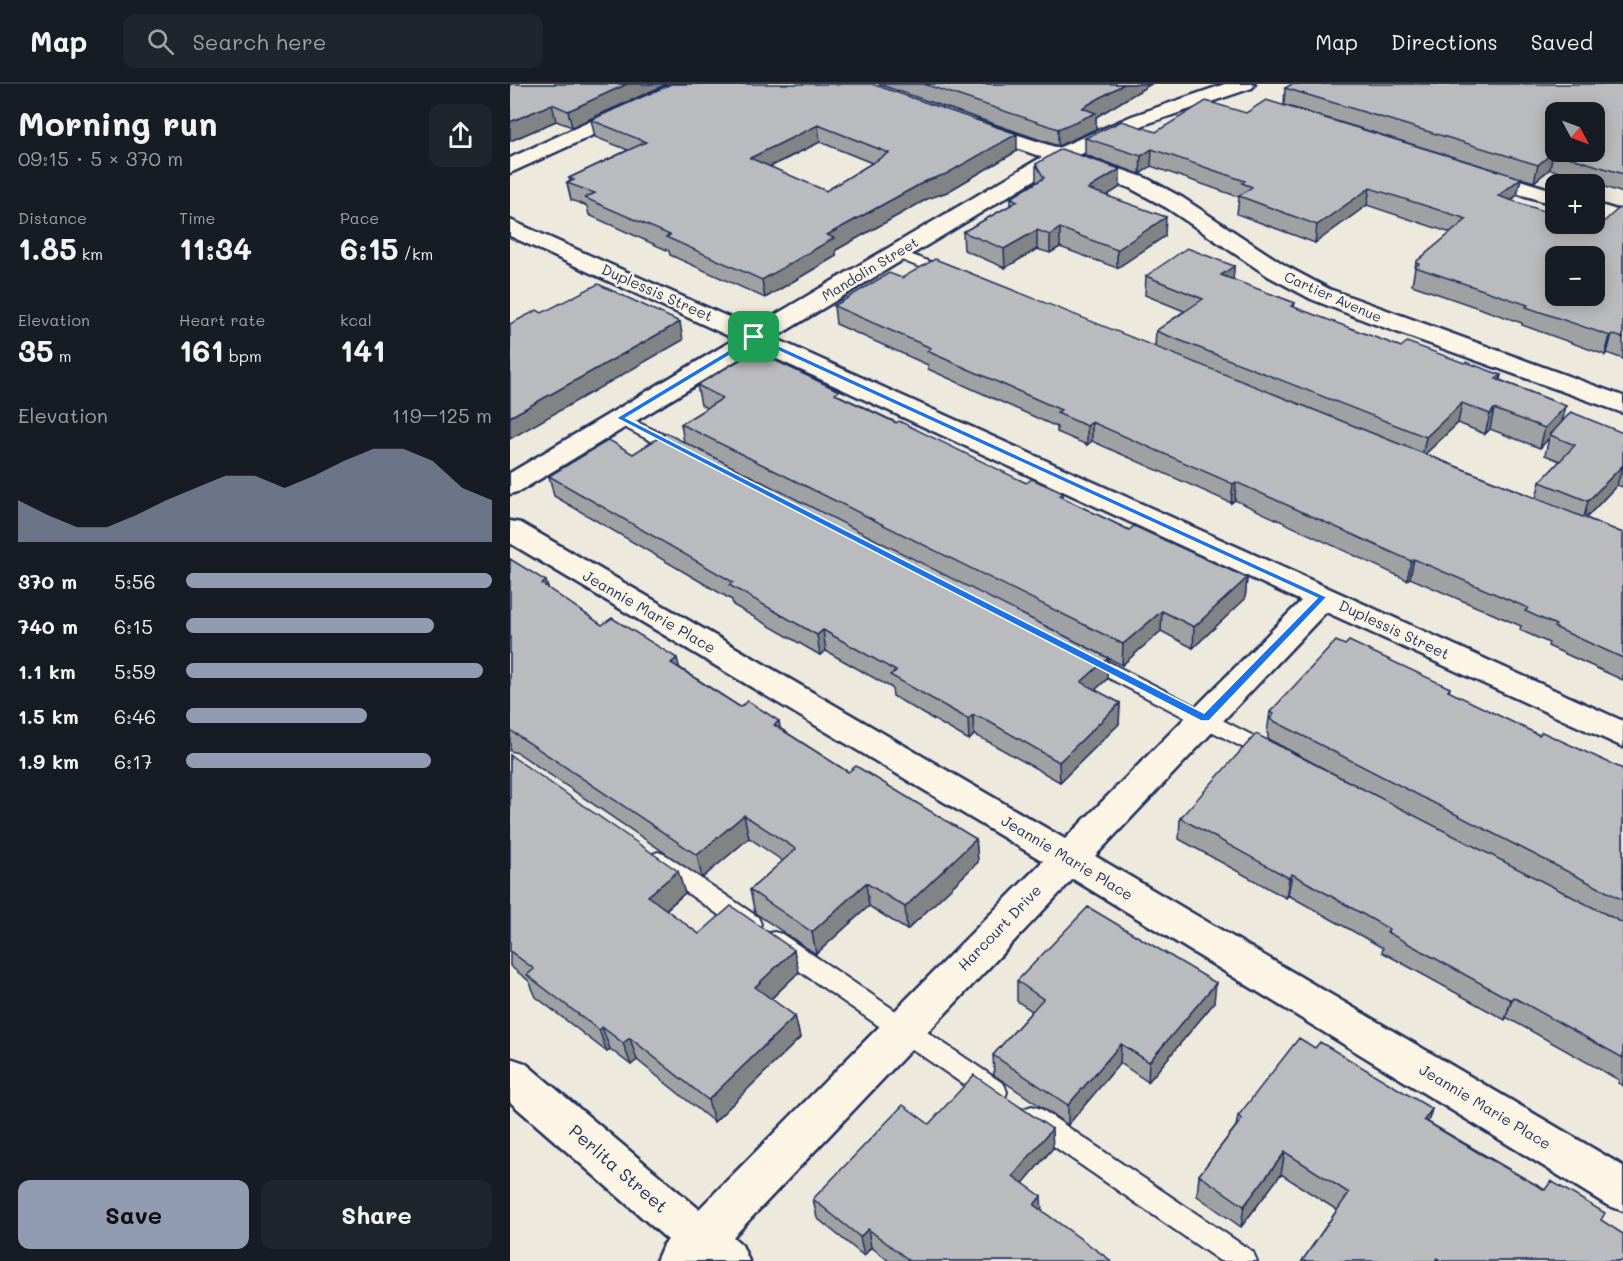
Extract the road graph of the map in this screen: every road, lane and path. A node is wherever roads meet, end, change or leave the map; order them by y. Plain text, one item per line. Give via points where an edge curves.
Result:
1 (689, 84) edge
2 (1247, 94) edge
3 (961, 122) edge
4 (1059, 156) junction
5 (510, 166) edge
6 (1453, 167) edge
7 (1545, 195) edge
8 (1605, 213) edge
9 (1623, 219) edge
10 (510, 227) edge
11 (896, 253) junction
12 (962, 279) edge
13 (754, 337) junction
14 (1623, 405) edge
15 (620, 418) junction
16 (694, 457) edge
17 (510, 485) edge
18 (510, 530) edge
19 (1323, 597) junction
20 (1067, 648) edge
21 (1205, 718) junction
22 (1623, 735) edge
23 (1289, 762) edge
24 (638, 847) edge
25 (1068, 858) junction
26 (903, 1029) junction
27 (510, 1076) edge
28 (1623, 1190) edge
29 (702, 1254) edge
30 (1243, 1261) edge

1 - 5 street
2 - 4 street, Mandolin Street via 1215,93 1139,120
3 - 4 street, Cartier Avenue
4 - 11 street, Mandolin Street
4 - 14 street, Cartier Avenue via 1137,183 1175,203 1276,272 1320,294
6 - 7 street
8 - 9 street
10 - 13 street, Duplessis Street
11 - 12 lane
11 - 13 street, Mandolin Street
13 - 15 street, Mandolin Street
13 - 19 street, Duplessis Street
15 - 16 lane
15 - 17 street, Mandolin Street
18 - 25 street, Jeannie Marie Place
19 - 21 street, Harcourt Drive
19 - 22 street, Duplessis Street
20 - 21 lane
21 - 23 lane
21 - 25 street, Harcourt Drive
24 - 26 lane
25 - 26 street, Harcourt Drive
25 - 28 street, Jeannie Marie Place
26 - 29 street, Harcourt Drive
26 - 30 lane
27 - 29 street, Perlita Street

